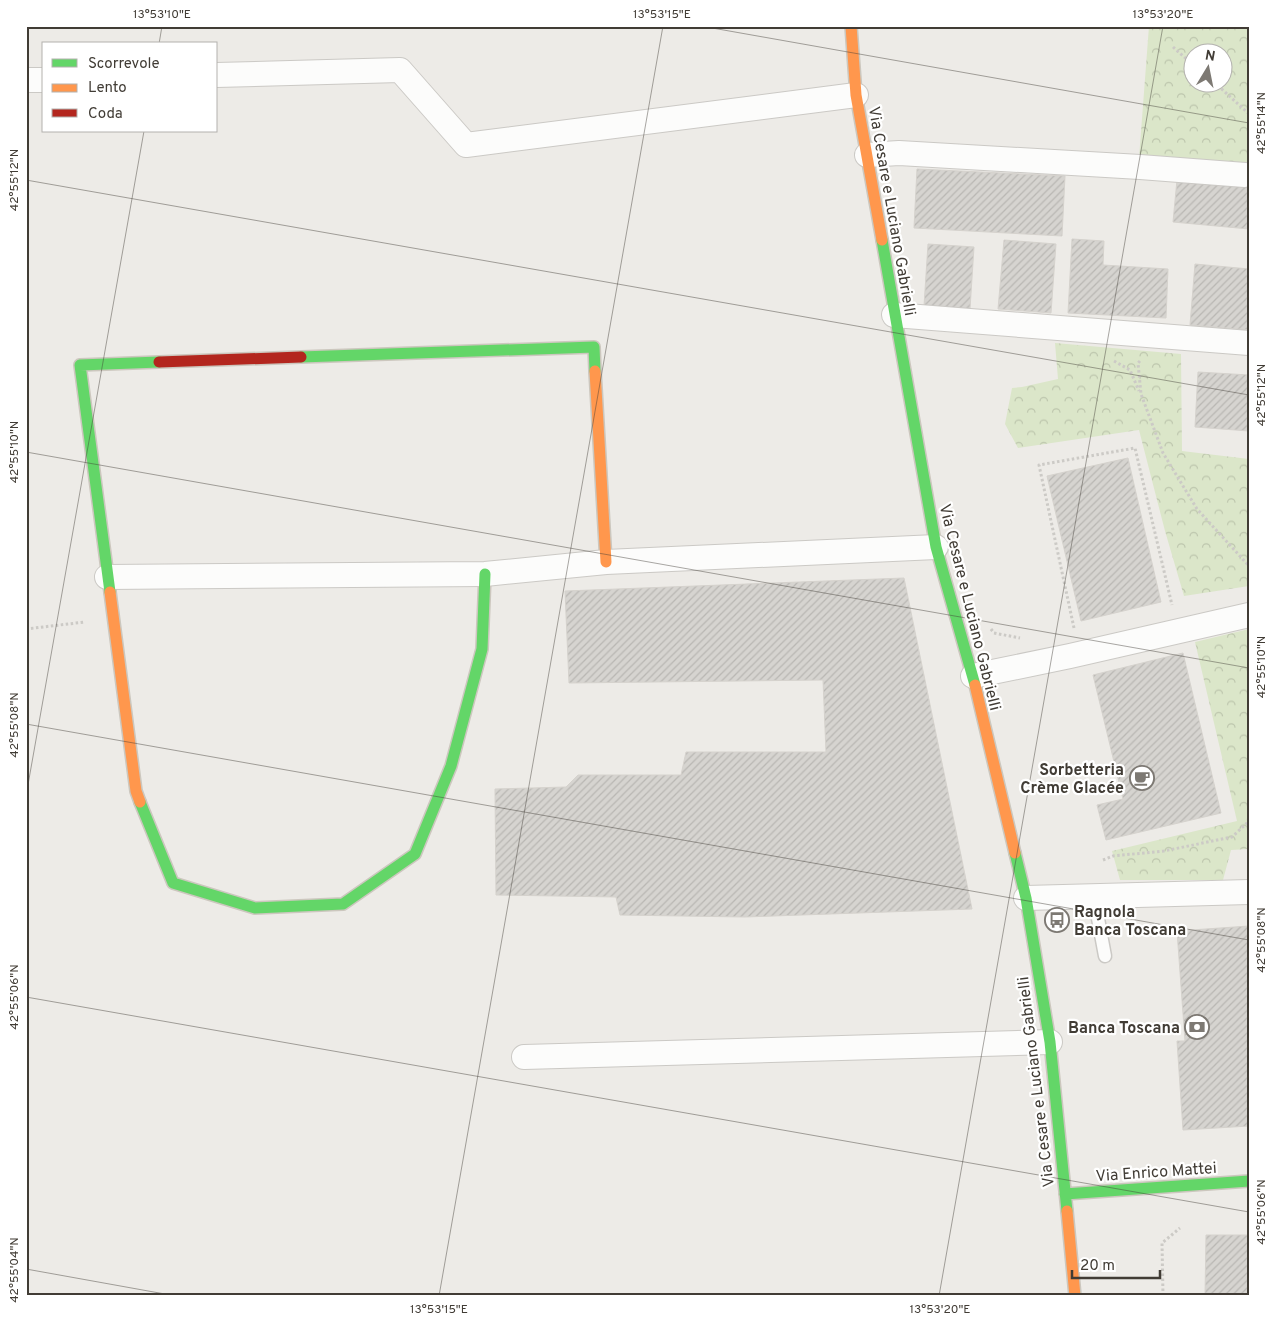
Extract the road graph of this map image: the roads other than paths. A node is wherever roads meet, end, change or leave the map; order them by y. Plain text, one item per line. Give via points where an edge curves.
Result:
1 (850, 26) edge
2 (218, 75) edge
3 (26, 80) edge
4 (42, 80) edge
5 (856, 95) junction
6 (866, 155) junction
7 (1245, 175) dead end
8 (894, 314) junction
9 (1249, 343) edge
10 (936, 548) junction
11 (606, 562) junction
12 (485, 574) junction
13 (107, 577) junction
14 (1249, 615) edge
15 (973, 676) junction
16 (1249, 892) edge
17 (1094, 897) junction
18 (1026, 898) junction
19 (1105, 956) dead end
20 (1050, 1042) junction
21 (524, 1057) dead end
22 (1249, 1181) edge
23 (1065, 1194) junction
24 (1075, 1296) edge

1 - 5 street, Via Cesare e Luciano Gabrielli
2 - 5 street via 400,70 466,145
3 - 4 street
5 - 6 street, Via Cesare e Luciano Gabrielli
6 - 7 street via 918,154
6 - 8 street, Via Cesare e Luciano Gabrielli
8 - 9 street
8 - 10 street, Via Cesare e Luciano Gabrielli
10 - 11 street
10 - 15 street, Via Cesare e Luciano Gabrielli
11 - 12 street
11 - 13 street via 594,348 80,365
12 - 13 street
12 - 13 street via 482,649 451,766 415,854 344,904 254,908 173,883 136,791
14 - 15 street
15 - 18 street, Via Cesare e Luciano Gabrielli
16 - 17 street
17 - 18 street
17 - 19 lane
18 - 20 street, Via Cesare e Luciano Gabrielli
20 - 21 street
20 - 23 street, Via Cesare e Luciano Gabrielli
22 - 23 street, Via Enrico Mattei
23 - 24 street, Via Cesare e Luciano Gabrielli

